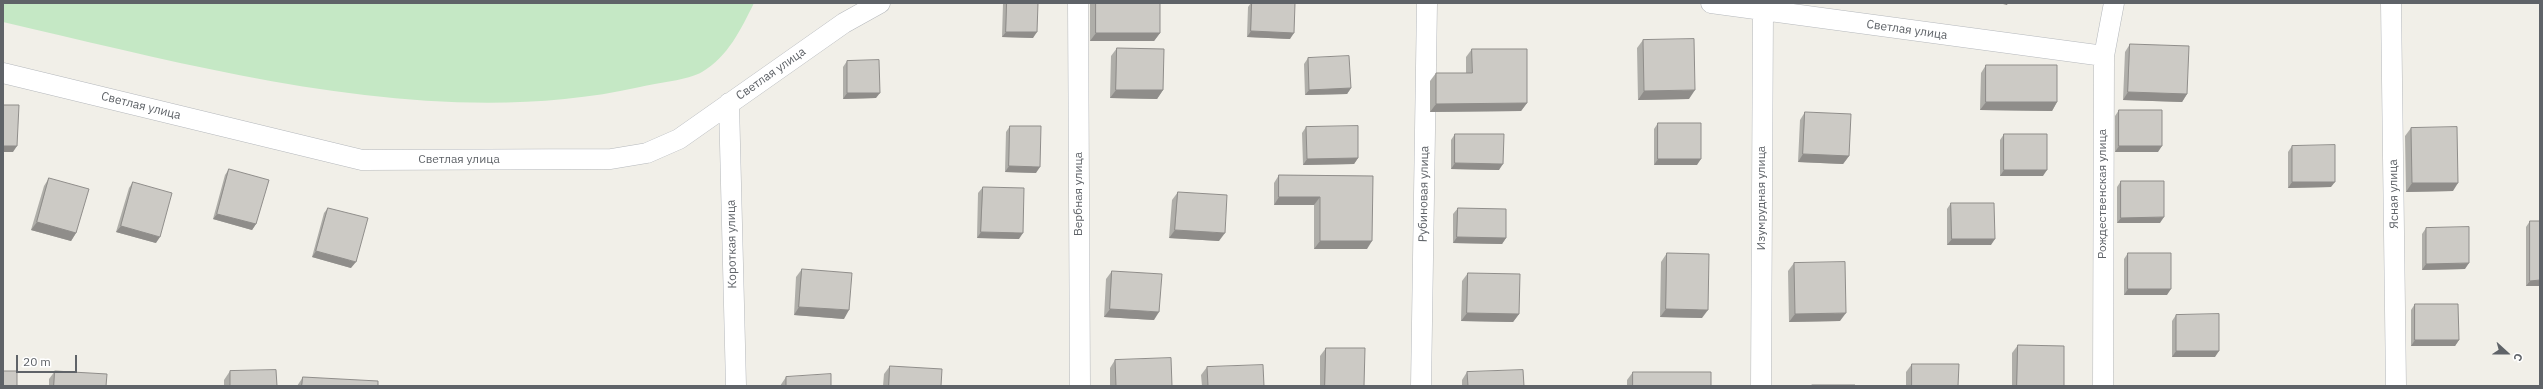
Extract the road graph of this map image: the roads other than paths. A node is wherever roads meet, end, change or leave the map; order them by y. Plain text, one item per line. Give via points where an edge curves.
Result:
1 (880, 3) edge
2 (1078, 3) edge
3 (1426, 3) edge
4 (1711, 3) edge
5 (2114, 3) edge
6 (2391, 3) edge
7 (1763, 10) junction
8 (2104, 56) junction
9 (3, 73) edge
10 (729, 103) junction
11 (736, 386) edge
12 (1080, 386) edge
13 (1421, 386) edge
14 (1761, 386) edge
15 (2103, 386) edge
16 (2396, 386) edge

1 - 10 street, Светлая улица via 844,23
2 - 12 street, Вербная улица
3 - 13 street, Рубиновая улица
4 - 7 street, Светлая улица
5 - 8 street, Рождественская улица
6 - 16 street, Ясная улица
7 - 8 street, Светлая улица
7 - 14 street, Изумрудная улица
8 - 15 street, Рождественская улица
9 - 10 street, Светлая улица via 362,160 611,159 647,153 679,139
10 - 11 street, Короткая улица

